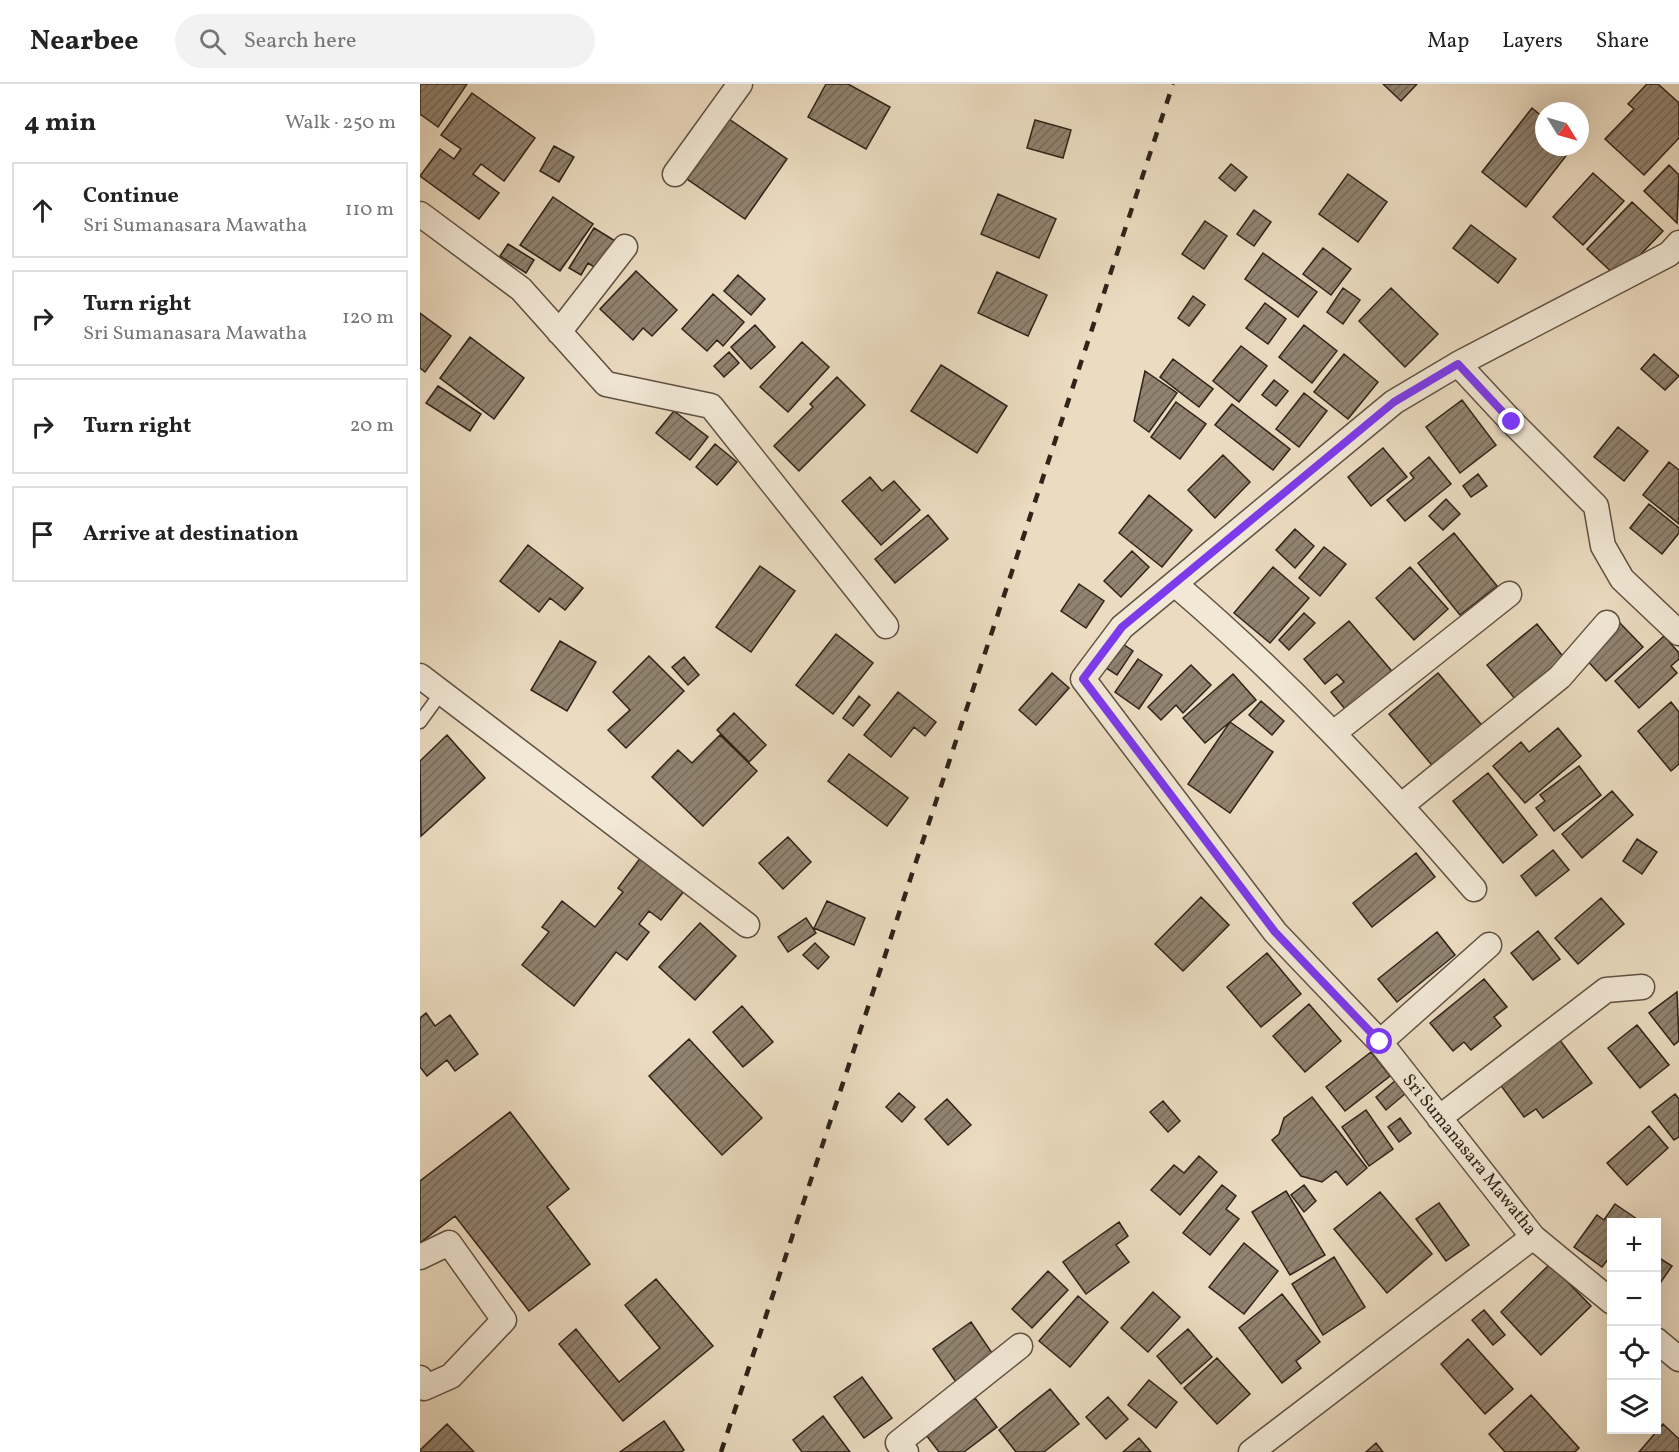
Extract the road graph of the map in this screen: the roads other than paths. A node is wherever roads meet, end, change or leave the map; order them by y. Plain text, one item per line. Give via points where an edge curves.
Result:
1 (740, 84) edge
2 (675, 174) dead end
3 (420, 214) edge
4 (1679, 243) edge
5 (625, 247) dead end
6 (559, 332) junction
7 (1458, 364) junction
8 (1176, 585) junction
9 (1509, 594) dead end
10 (1607, 623) dead end
11 (886, 626) dead end
12 (1679, 633) edge
13 (420, 676) edge
14 (441, 693) junction
15 (420, 722) edge
16 (1335, 732) junction
17 (1402, 805) junction
18 (1474, 889) dead end
19 (747, 925) dead end
20 (1489, 945) dead end
21 (1642, 987) dead end
22 (1380, 1042) junction
23 (1439, 1118) junction
24 (1533, 1237) junction
25 (420, 1257) edge
26 (1607, 1299) edge
27 (1661, 1344) edge
28 (1020, 1346) dead end
29 (1679, 1359) edge
30 (420, 1378) edge
31 (906, 1452) edge
32 (1251, 1452) edge

1 - 2 street
3 - 6 street via 520,289
4 - 7 street, Sri Sumanasara Mawatha via 1669,254
5 - 6 street
6 - 11 street via 606,384 711,406
7 - 8 street, Sri Sumanasara Mawatha via 1394,402
7 - 12 street via 1596,506 1603,546 1622,579
8 - 16 street
8 - 22 street, Sri Sumanasara Mawatha via 1122,627 1083,679 1275,932
9 - 16 street
10 - 17 street via 1560,677
13 - 14 street
14 - 15 lane
14 - 19 street
16 - 17 street
17 - 18 street
20 - 22 street
21 - 23 street via 1606,990
22 - 23 street, Sri Sumanasara Mawatha
23 - 24 street, Sri Sumanasara Mawatha
24 - 26 street, Sri Sumanasara Mawatha
24 - 32 street
25 - 30 street via 449,1243 504,1320 451,1376 424,1388
27 - 29 street
28 - 31 street via 898,1443

